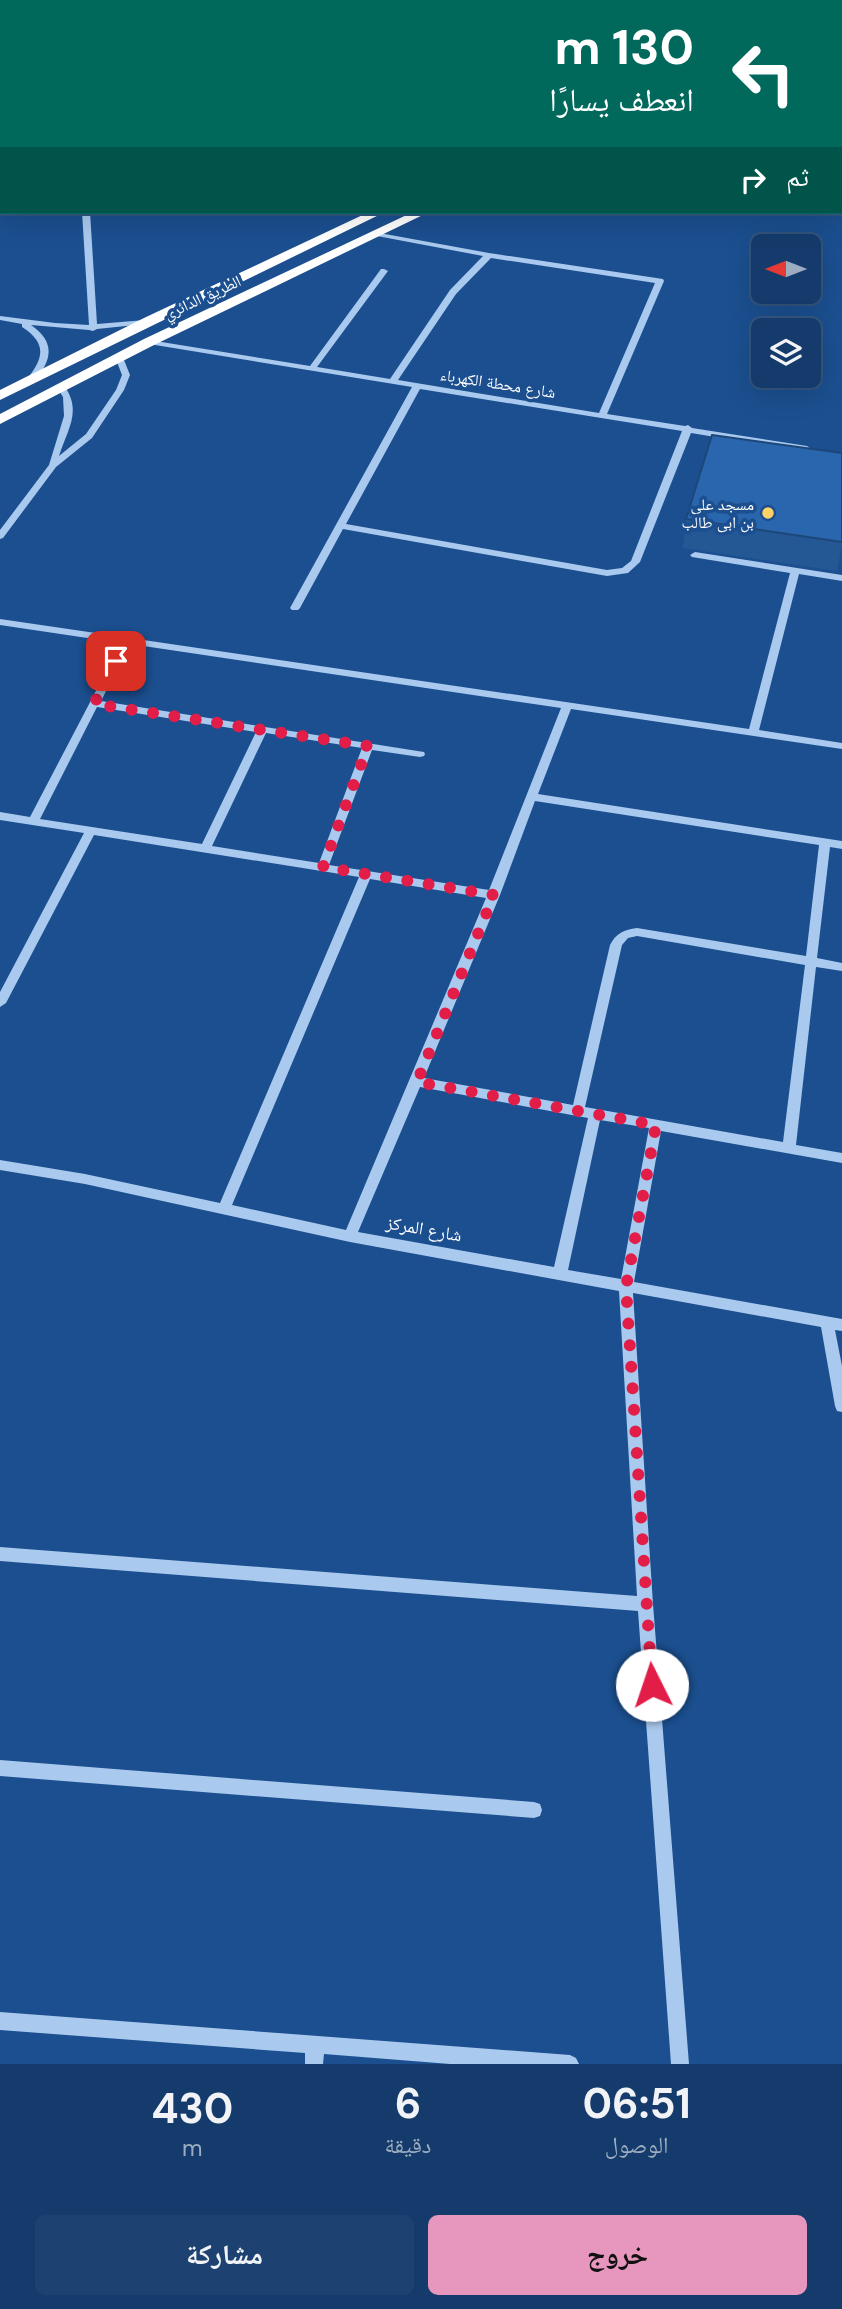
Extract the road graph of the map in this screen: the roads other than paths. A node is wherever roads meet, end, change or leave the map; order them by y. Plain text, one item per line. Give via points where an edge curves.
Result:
1 (86, 214) edge
2 (375, 214) edge
3 (419, 214) edge
4 (377, 234) junction
5 (489, 255) junction
6 (384, 271) dead end
7 (0, 318) edge
8 (19, 321) junction
9 (149, 321) junction
10 (93, 329) junction
11 (149, 342) junction
12 (120, 357) junction
13 (312, 368) junction
14 (393, 381) junction
15 (26, 384) junction
16 (418, 385) junction
17 (62, 389) junction
18 (0, 396) edge
19 (603, 414) junction
20 (0, 420) edge
21 (688, 428) junction
22 (816, 450) edge
23 (53, 466) junction
24 (340, 526) junction
25 (1, 534) edge
26 (695, 555) dead end
27 (795, 570) junction
28 (842, 577) edge
29 (295, 608) dead end
30 (0, 622) edge
31 (127, 640) junction
32 (94, 704) junction
33 (567, 705) junction
34 (262, 730) junction
35 (753, 733) junction
36 (368, 746) junction
37 (842, 746) edge
38 (420, 754) dead end
39 (532, 797) junction
40 (0, 816) edge
41 (33, 821) junction
42 (91, 830) junction
43 (825, 842) junction
44 (842, 845) edge
45 (205, 849) junction
46 (323, 867) junction
47 (366, 874) junction
48 (494, 895) junction
49 (811, 962) junction
50 (842, 967) edge
51 (0, 1003) edge
52 (417, 1082) junction
53 (578, 1111) junction
54 (595, 1114) junction
55 (656, 1125) junction
56 (789, 1149) junction
57 (842, 1158) edge
58 (0, 1165) edge
59 (224, 1208) junction
60 (349, 1236) junction
61 (560, 1273) junction
62 (626, 1287) junction
63 (827, 1322) junction
64 (842, 1325) edge
65 (842, 1406) edge
66 (0, 1554) edge
67 (645, 1604) junction
68 (0, 1768) edge
69 (534, 1810) dead end
70 (0, 2021) edge
71 (315, 2045) junction
72 (314, 2064) edge
73 (570, 2064) edge
74 (680, 2064) edge

1 - 10 street
2 - 9 highway, الطريق الدائري
3 - 4 highway, الطريق الدائري
4 - 5 street
4 - 11 highway, الطريق الدائري
5 - 14 street via 453,292
5 - 19 street via 660,281
6 - 13 street
7 - 8 street
8 - 10 street
8 - 15 street via 45,343 47,356
9 - 10 street
9 - 15 highway, الطريق الدائري
11 - 12 highway, الطريق الدائري
11 - 13 street, شارع محطة الكهرباء
12 - 17 highway, الطريق الدائري
12 - 23 street via 126,375 120,390 89,436
13 - 14 street, شارع محطة الكهرباء
14 - 16 street, شارع محطة الكهرباء
15 - 18 highway, الطريق الدائري
16 - 19 street, شارع محطة الكهرباء
16 - 24 street
17 - 20 highway, الطريق الدائري
17 - 23 street via 70,413
19 - 21 street, شارع محطة الكهرباء
21 - 22 street, شارع محطة الكهرباء
21 - 24 street via 635,562 625,571 607,573
23 - 25 street
24 - 29 street
26 - 27 street
27 - 28 street
27 - 35 street
30 - 31 street
31 - 32 street
31 - 33 street
32 - 34 street
32 - 41 street
33 - 35 street
33 - 39 street
34 - 36 street
34 - 45 street
35 - 37 street
36 - 38 street
36 - 46 street
39 - 43 street
39 - 48 street
40 - 41 street
41 - 42 street
42 - 45 street
42 - 51 street
43 - 44 street
43 - 49 street
45 - 46 street
46 - 47 street
47 - 48 street
47 - 59 street
48 - 52 street
49 - 50 street
49 - 53 street via 637,932 625,934 616,945
49 - 56 street
52 - 53 street
52 - 60 street
53 - 54 street
54 - 55 street
54 - 61 street
55 - 56 street
55 - 62 street
56 - 57 street
58 - 59 street, شارع المركز
59 - 60 street, شارع المركز
60 - 61 street, شارع المركز
61 - 62 street, شارع المركز
62 - 63 street, شارع المركز
62 - 67 street
63 - 64 street, شارع المركز
63 - 65 street
66 - 67 street
67 - 74 street
68 - 69 street
70 - 71 street
71 - 72 street
71 - 73 street

